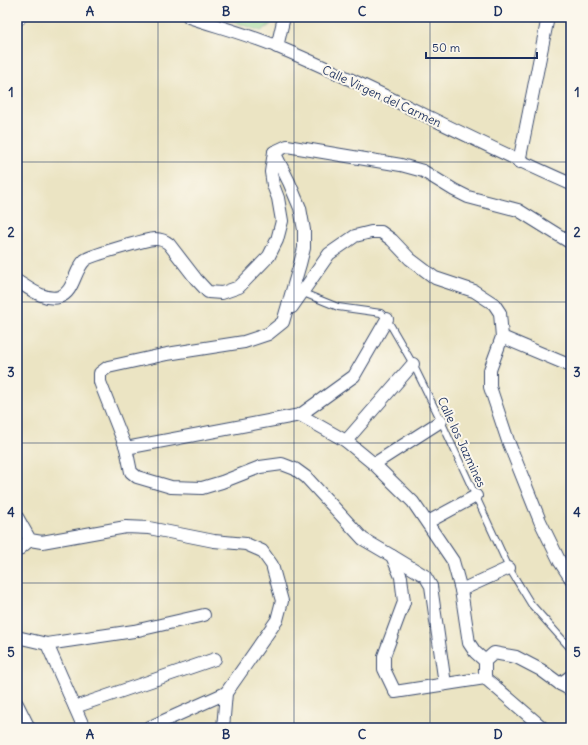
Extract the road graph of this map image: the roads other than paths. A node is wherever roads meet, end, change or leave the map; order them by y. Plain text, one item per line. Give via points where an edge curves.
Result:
1 (189, 17) edge
2 (284, 17) edge
3 (548, 17) edge
4 (277, 46) junction
5 (274, 152) junction
6 (519, 162) junction
7 (571, 184) edge
8 (571, 243) edge
9 (17, 281) edge
10 (301, 292) junction
11 (387, 319) junction
12 (283, 322) junction
13 (502, 337) junction
14 (412, 364) junction
15 (571, 366) edge
16 (300, 415) junction
17 (441, 421) junction
18 (346, 441) junction
19 (126, 448) junction
20 (374, 464) junction
21 (476, 496) junction
22 (17, 517) edge
23 (428, 522) junction
24 (30, 540) junction
25 (17, 551) edge
26 (392, 556) junction
27 (509, 568) junction
28 (571, 579) edge
29 (461, 590) junction
30 (204, 615) dead end
31 (17, 637) edge
32 (47, 644) junction
33 (571, 649) edge
34 (215, 659) dead end
35 (485, 661) junction
36 (571, 676) edge
37 (485, 678) junction
38 (445, 684) junction
39 (560, 684) junction
40 (571, 690) edge
41 (226, 693) junction
42 (17, 704) edge
43 (74, 707) junction
44 (29, 728) edge
45 (84, 728) edge
46 (148, 728) edge
47 (224, 728) edge
48 (543, 728) edge

1 - 4 street, Calle Virgen del Carmen
2 - 4 street
3 - 6 street
4 - 6 street, Calle Virgen del Carmen
5 - 8 street via 287,146 423,171 468,197 518,210
5 - 9 street via 271,172 282,221 269,256 239,287 222,293 208,292 169,244 164,240 154,239 86,258 77,270 71,286 61,296 43,296
5 - 12 street via 300,208 304,230 304,248
6 - 7 street, Calle Virgen del Carmen
10 - 11 lane via 338,307 382,313
10 - 12 street
10 - 13 street via 329,254 355,236 381,232 435,278 474,291 494,304 500,313
11 - 14 lane, Calle los Jazmines
11 - 16 street via 354,376
12 - 19 street via 268,334 244,342 167,354 108,367 100,373 100,382
13 - 15 street
13 - 28 street via 490,370 490,387 508,441 540,521
14 - 17 lane, Calle los Jazmines
14 - 18 street
16 - 18 street
16 - 19 street
17 - 20 street
17 - 21 lane, Calle los Jazmines
18 - 20 street
19 - 26 street via 131,472 137,477 171,487 202,488 260,467 282,464 295,469 321,492 363,539
20 - 23 street via 413,502
21 - 23 street
21 - 27 lane, Calle los Jazmines
22 - 24 street
23 - 29 street via 453,561
24 - 25 street
24 - 41 street via 42,542 126,527 149,528 214,541 246,544 262,551 272,565 282,601 277,620
26 - 38 street via 425,576 431,586
26 - 38 street via 402,577 404,602 384,656 384,668 395,692
27 - 29 street
27 - 33 lane, Calle los Jazmines via 531,604
29 - 35 street via 469,643
30 - 32 street via 134,631
31 - 32 street
32 - 43 street
34 - 43 street
35 - 37 street
35 - 39 street via 494,653 516,657
36 - 39 street
37 - 38 street
37 - 48 street
39 - 40 street
41 - 46 street
41 - 47 street
42 - 44 street
43 - 45 street

